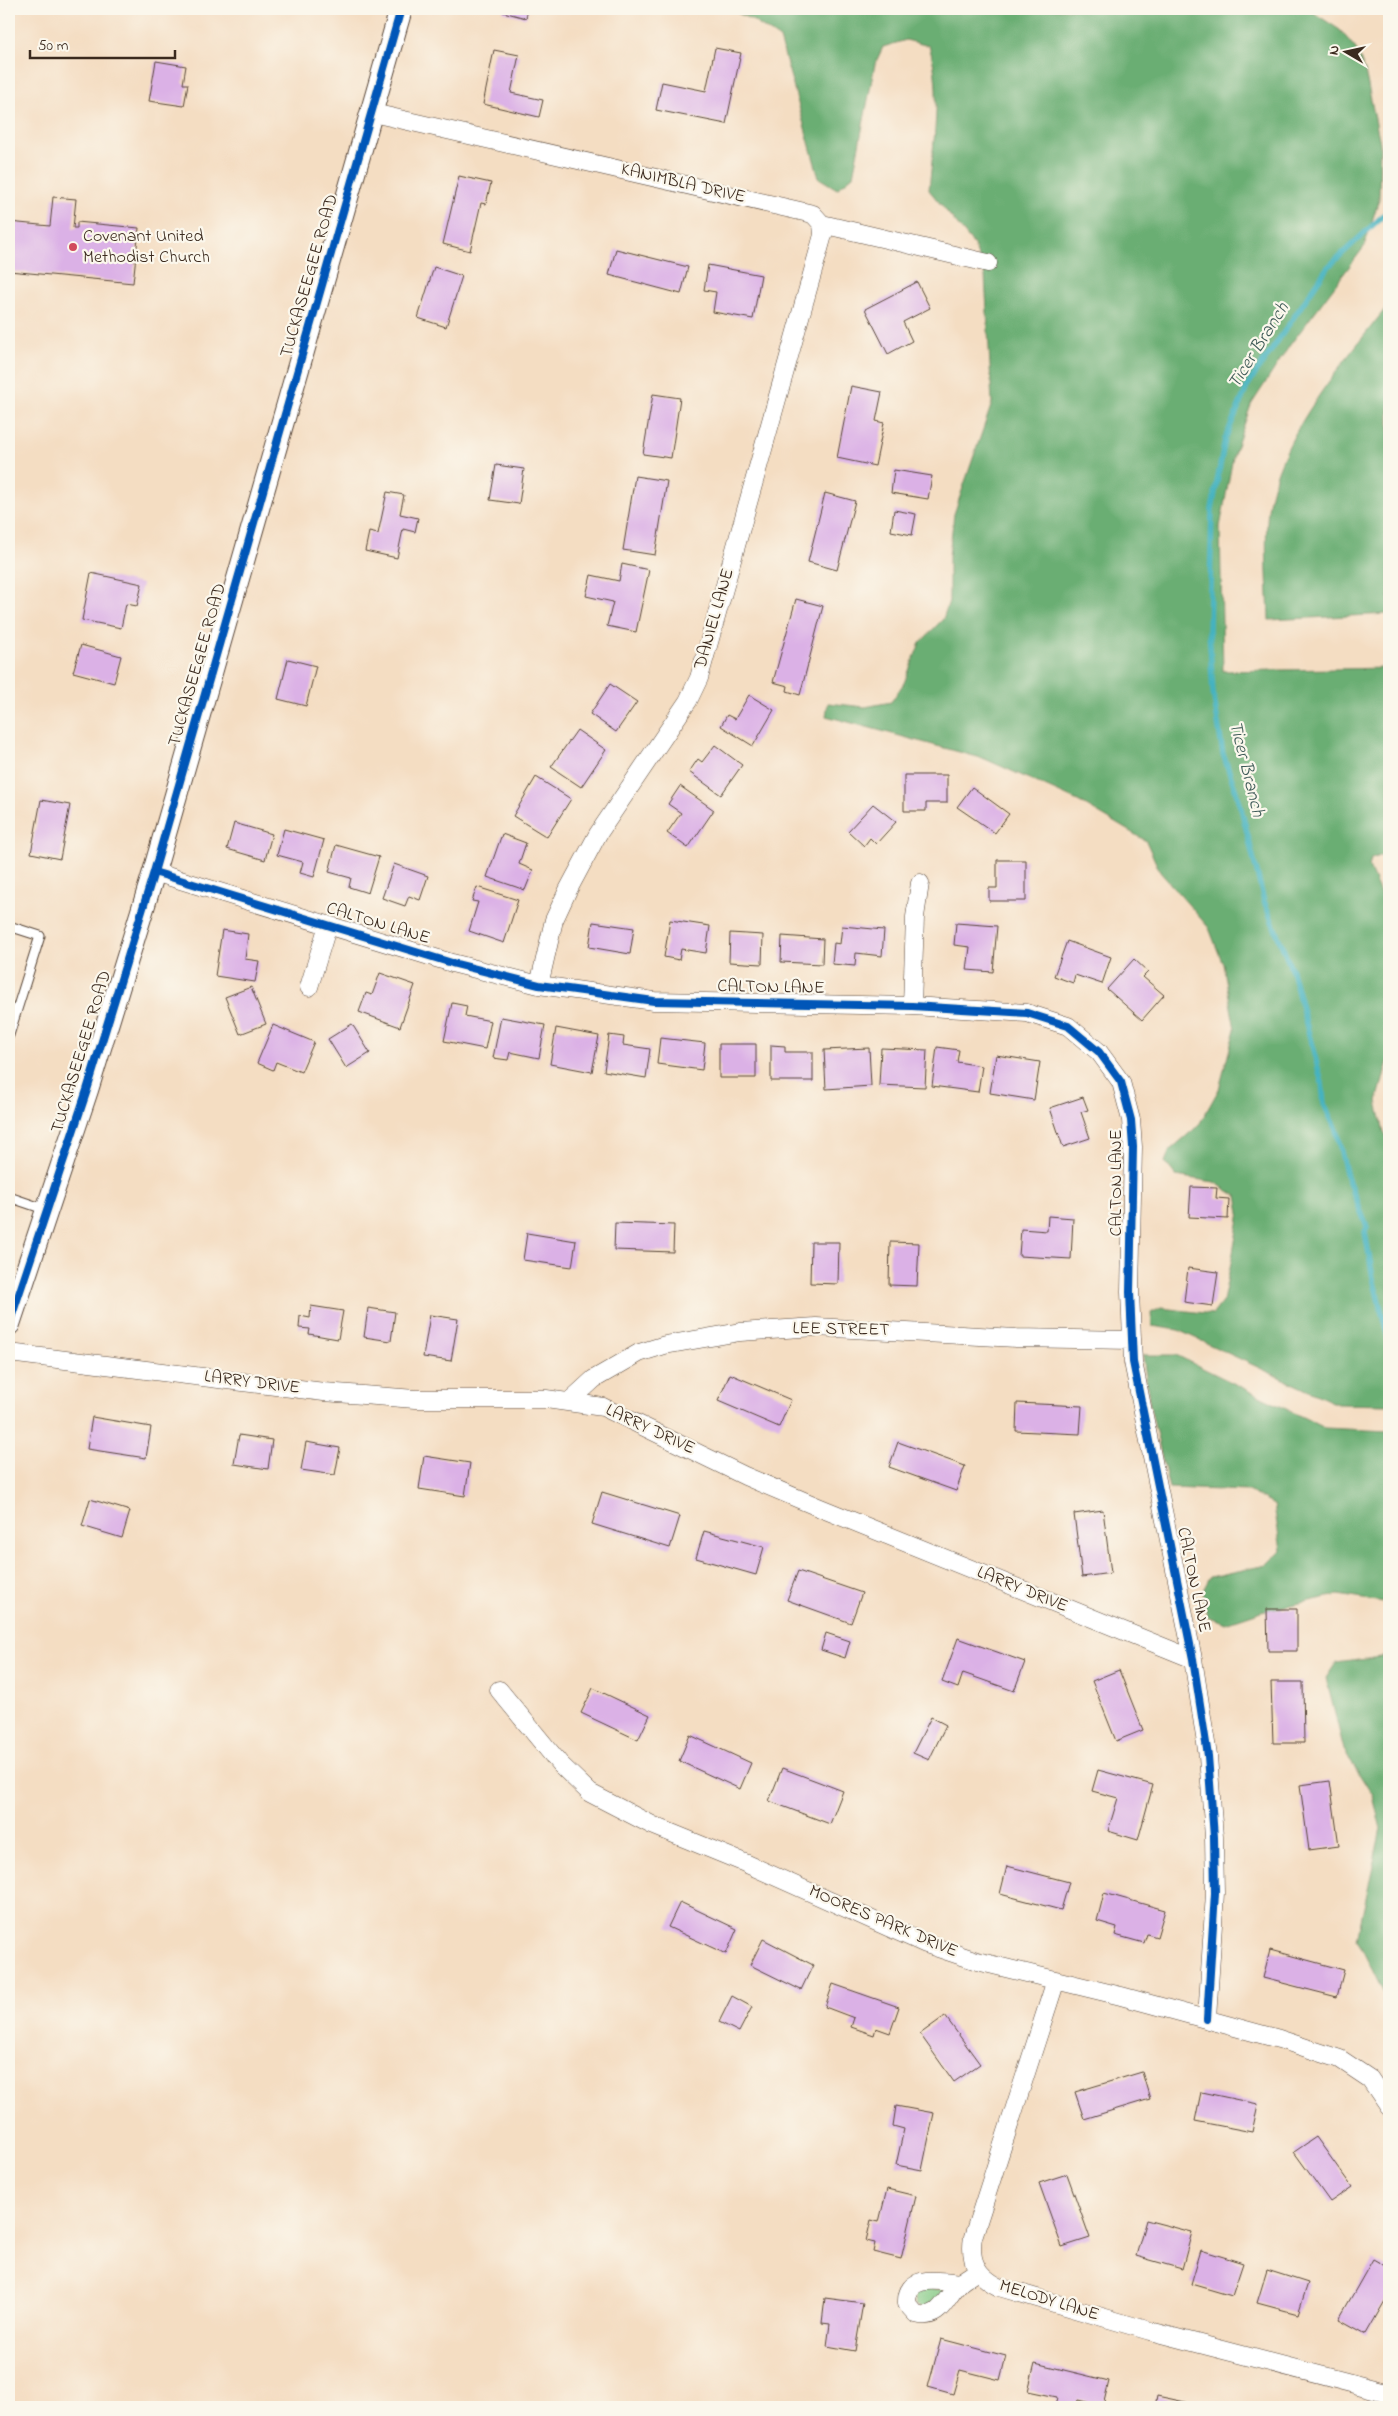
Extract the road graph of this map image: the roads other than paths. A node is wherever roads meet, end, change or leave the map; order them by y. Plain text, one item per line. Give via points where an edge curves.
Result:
1 (401, 9) edge
2 (373, 113) junction
3 (822, 224) junction
4 (988, 263) dead end
5 (154, 872) junction
6 (920, 884) dead end
7 (328, 925) junction
8 (9, 926) edge
9 (539, 985) junction
10 (309, 987) dead end
11 (912, 1006) junction
12 (9, 1035) edge
13 (9, 1197) edge
14 (47, 1210) junction
15 (9, 1324) edge
16 (1131, 1340) junction
17 (9, 1353) edge
18 (570, 1401) junction
19 (1193, 1659) junction
20 (499, 1690) dead end
21 (1056, 1980) junction
22 (1207, 2019) junction
23 (1389, 2107) edge
24 (978, 2271) junction
25 (960, 2283) dead end
26 (1389, 2393) edge

1 - 2 street, TUCKASEEGEE ROAD
2 - 3 street, KANIMBLA DRIVE via 813,214
2 - 5 street, TUCKASEEGEE ROAD
3 - 4 street, KANIMBLA DRIVE
3 - 9 street, DANIEL LANE via 823,236 699,678 688,701 598,834 568,890 554,920
5 - 7 street, CALTON LANE
5 - 14 street, TUCKASEEGEE ROAD
6 - 11 street via 915,917
7 - 9 street, CALTON LANE via 452,963
7 - 10 street
8 - 12 lane via 40,936
9 - 11 street, CALTON LANE via 654,1001
11 - 16 street, CALTON LANE via 1042,1016 1068,1026 1084,1039 1099,1052 1121,1082 1131,1120 1133,1147
13 - 14 lane
14 - 15 street, TUCKASEEGEE ROAD
16 - 18 street, LEE STREET via 1016,1338 816,1327 740,1332 665,1345 640,1353 594,1379
16 - 19 street, CALTON LANE via 1136,1382
17 - 18 street, LARRY DRIVE via 324,1392 415,1399
18 - 19 street, LARRY DRIVE via 603,1407 745,1476
19 - 22 street, CALTON LANE via 1208,1756 1214,1837 1215,1893
20 - 21 street, MOORES PARK DRIVE via 560,1764 590,1793 614,1806 926,1944 977,1961
21 - 22 street, MOORES PARK DRIVE
21 - 24 street, MELODY LANE via 974,2237 973,2262
22 - 23 street, MOORES PARK DRIVE via 1340,2060 1370,2079
24 - 25 street
24 - 26 street, MELODY LANE via 999,2287 1150,2331

